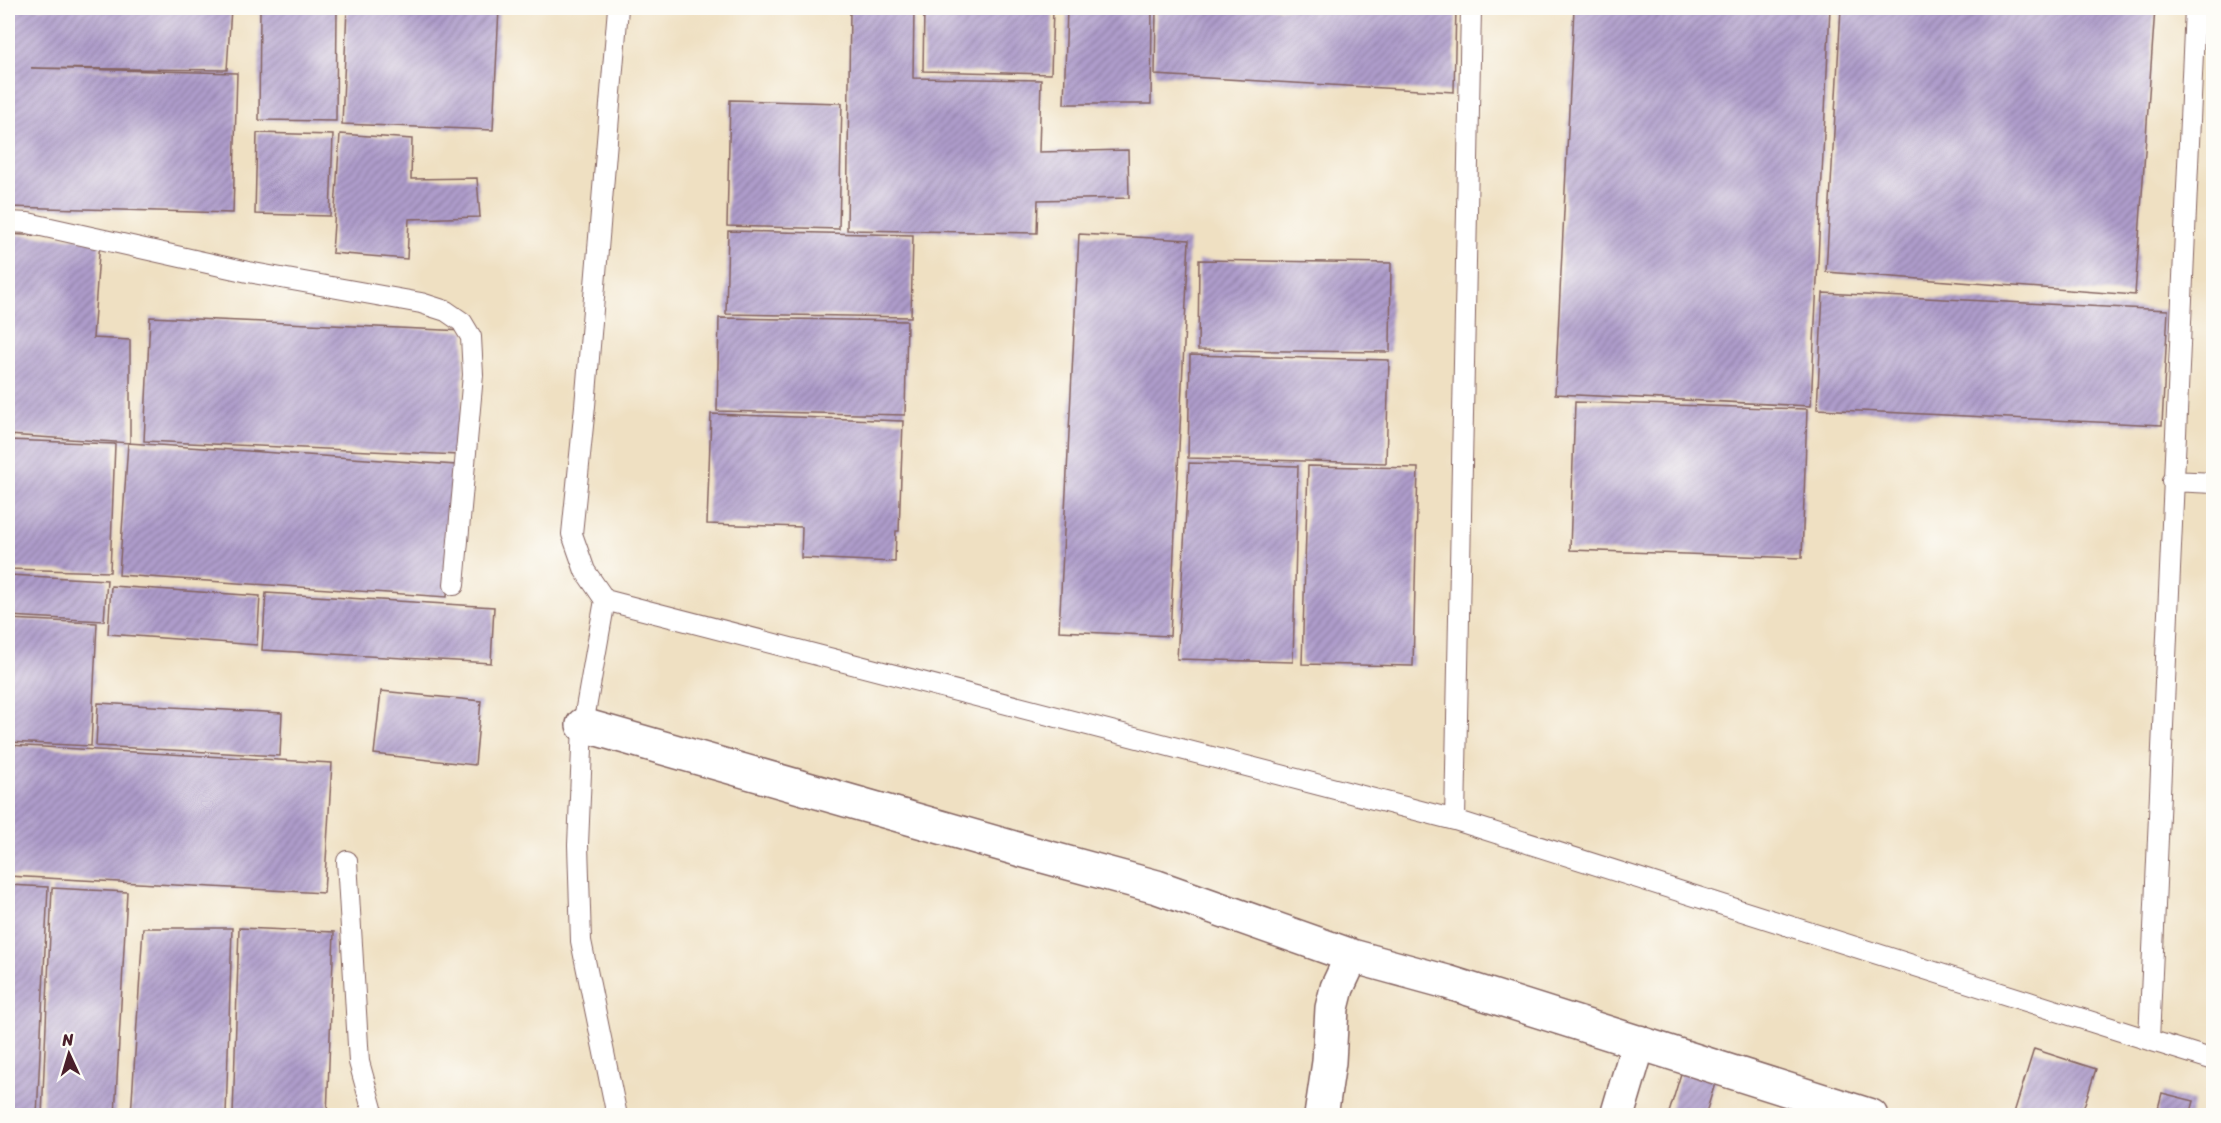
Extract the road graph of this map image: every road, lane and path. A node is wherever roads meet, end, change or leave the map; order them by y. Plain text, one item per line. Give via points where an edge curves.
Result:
1 (618, 8) edge
2 (1471, 8) edge
3 (2196, 8) edge
4 (8, 222) edge
5 (2172, 481) junction
6 (2214, 483) edge
7 (454, 585) dead end
8 (605, 600) junction
9 (583, 724) junction
10 (1455, 820) junction
11 (347, 861) dead end
12 (1352, 956) junction
13 (2149, 1040) junction
14 (1639, 1042) junction
15 (2214, 1060) edge
16 (1831, 1109) edge
17 (374, 1116) edge
18 (617, 1116) edge
19 (1321, 1116) edge
20 (1617, 1116) edge
21 (1870, 1116) edge

1 - 8 lane via 572,534 585,571
2 - 10 lane
3 - 5 lane
4 - 7 lane via 422,303 446,311 462,322 471,337 473,375
5 - 6 lane
5 - 13 lane
8 - 9 lane
8 - 10 lane
9 - 12 street via 1098,869
9 - 18 lane via 578,845 581,941
10 - 13 lane
11 - 17 lane via 359,1062
12 - 14 street
12 - 19 street via 1332,1008
13 - 15 lane
14 - 16 street
14 - 20 street
16 - 21 street

